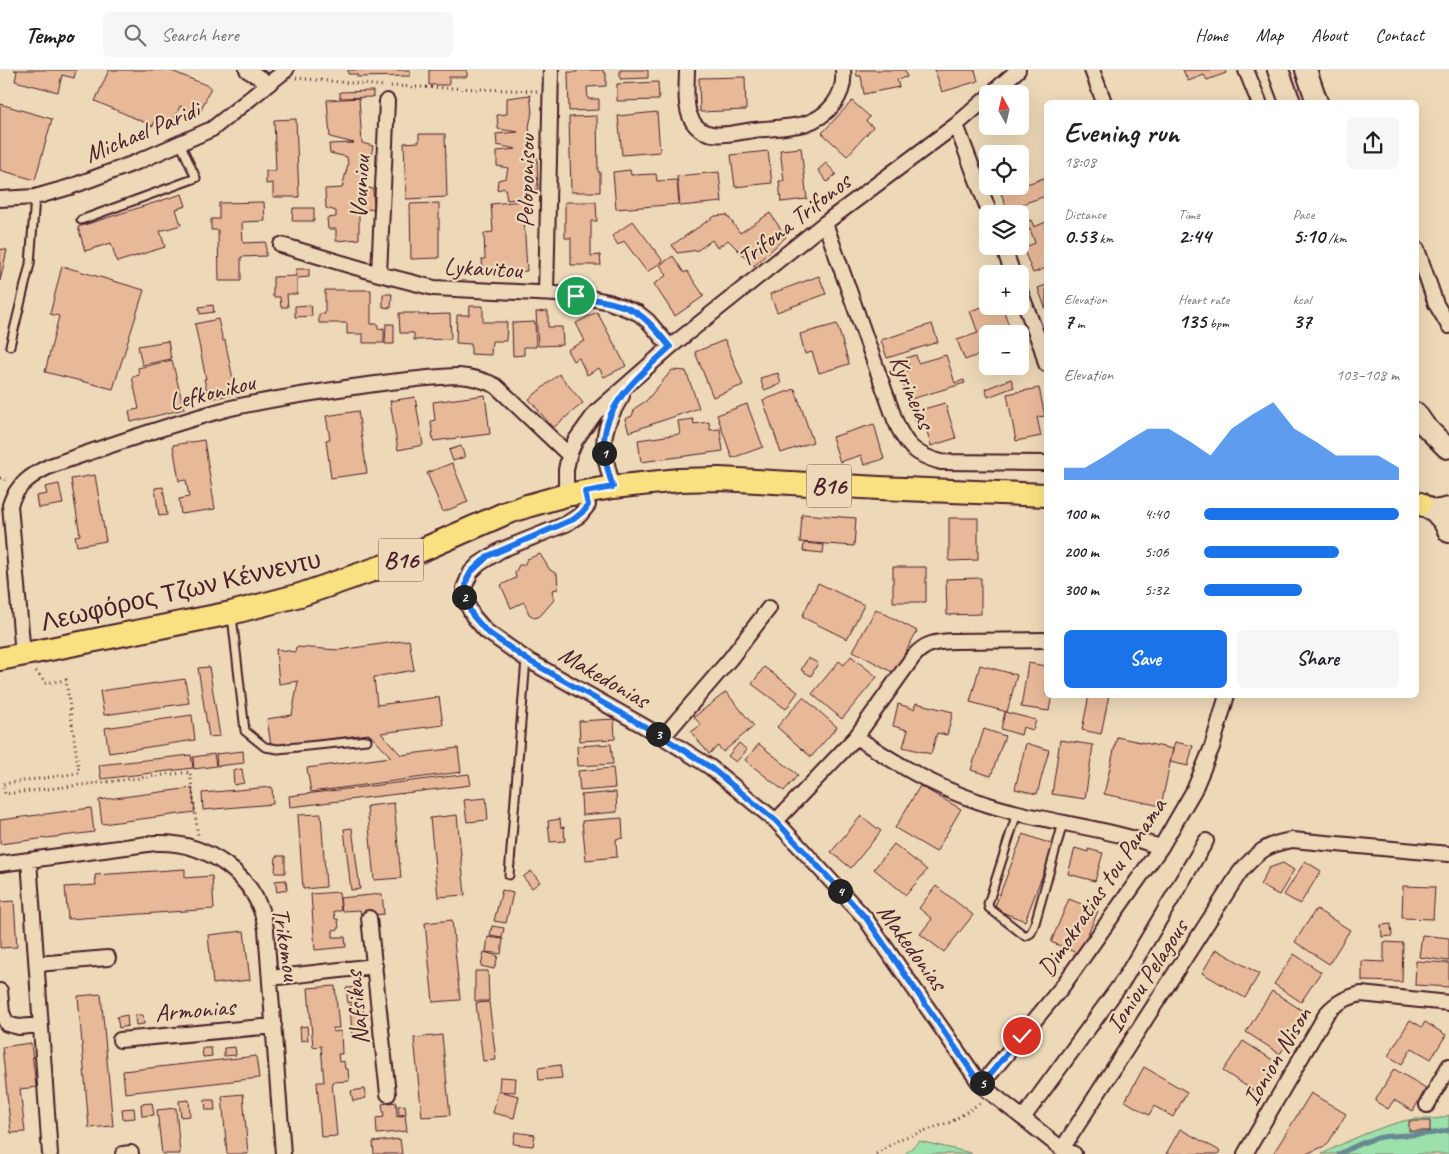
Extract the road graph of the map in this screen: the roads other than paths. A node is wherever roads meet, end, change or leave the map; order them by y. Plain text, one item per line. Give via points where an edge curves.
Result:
1 (247, 70) edge
2 (551, 70) edge
3 (687, 70) edge
4 (843, 70) edge
5 (1018, 70) edge
6 (1092, 70) edge
7 (1246, 70) edge
8 (1278, 70) edge
9 (1306, 70) edge
10 (277, 77) edge
11 (1001, 85) edge
12 (1103, 100) edge
13 (1258, 100) edge
14 (1289, 100) edge
15 (1316, 100) edge
16 (386, 101) dead end
17 (979, 105) edge
18 (956, 124) junction
19 (180, 143) junction
20 (35, 197) junction
21 (0, 199) edge
22 (987, 205) edge
23 (81, 220) dead end
24 (825, 223) junction
25 (281, 245) dead end
26 (1419, 254) edge
27 (379, 274) junction
28 (546, 293) junction
29 (1029, 312) edge
30 (1449, 326) edge
31 (10, 346) dead end
32 (670, 347) junction
33 (1044, 348) edge
34 (631, 383) junction
35 (1419, 417) edge
36 (1419, 443) edge
37 (1448, 449) edge
38 (569, 455) junction
39 (1044, 463) edge
40 (613, 487) junction
41 (575, 493) junction
42 (1044, 495) edge
43 (1427, 506) edge
44 (1449, 532) edge
45 (769, 608) dead end
46 (231, 613) junction
47 (1044, 640) edge
48 (23, 655) junction
49 (0, 659) edge
50 (526, 659) junction
51 (1226, 698) edge
52 (663, 737) junction
53 (856, 737) junction
54 (367, 740) dead end
55 (1017, 813) junction
56 (776, 821) junction
57 (1063, 823) junction
58 (1206, 841) dead end
59 (1160, 847) junction
60 (1449, 854) edge
61 (29, 860) junction
62 (0, 864) edge
63 (509, 875) dead end
64 (369, 918) dead end
65 (108, 958) dead end
66 (37, 964) junction
67 (375, 966) junction
68 (270, 978) junction
69 (0, 991) edge
70 (1449, 1003) edge
71 (40, 1025) junction
72 (274, 1026) junction
73 (120, 1040) dead end
74 (1449, 1066) edge
75 (981, 1085) junction
76 (388, 1094) dead end
77 (1426, 1104) dead end
78 (1023, 1118) junction
79 (1068, 1152) edge
80 (50, 1154) edge
81 (283, 1154) edge
82 (1245, 1154) edge

1 - 10 street
2 - 28 street, Peloponisou
3 - 4 street via 691,119 695,126 707,133 717,134 796,126 814,120 837,100 844,85
5 - 11 street
6 - 12 street
7 - 13 street
8 - 14 main road
9 - 15 main road
10 - 19 street, Michael Paridi via 212,129
16 - 27 street, Vouniou
17 - 18 street, Trifona Trifonos
18 - 22 street
18 - 24 street, Trifona Trifonos
19 - 20 street, Michael Paridi
19 - 23 lane via 196,178
20 - 21 street, Michael Paridi
20 - 31 lane via 30,264
24 - 32 street, Trifona Trifonos
24 - 39 street, Kyrineias via 895,420 908,444 926,458 941,462
25 - 27 street, Lykavitou
26 - 30 street via 1436,304
27 - 28 street, Lykavitou via 434,288
28 - 32 street, Lykavitou via 610,302 628,308 648,321
29 - 33 street
32 - 34 street, Trifona Trifonos
34 - 38 street, Trifona Trifonos via 596,412
34 - 40 street, Trifona Trifonos via 611,414 604,439
35 - 37 main road
36 - 37 main road via 1432,442
38 - 41 street, Trifona Trifonos via 566,470
38 - 48 street, Lefkonikou via 496,386 473,377 452,376 370,384 224,410 50,466 23,484 15,492 10,505
40 - 41 main road, Λεωφόρος Τζων Κέννεντυ / B16
40 - 42 main road, Λεωφόρος Τζων Κέννεντυ / B16 via 720,478
41 - 46 main road, Λεωφόρος Τζων Κέννεντυ / B16 via 506,513 337,584
41 - 50 street, Makedonias via 588,505 580,515 562,526 488,556 467,579 464,598 473,616 486,631
43 - 44 main road via 1443,521
45 - 52 street
46 - 48 main road, Λεωφόρος Τζων Κέννεντυ / B16
46 - 54 lane via 245,731 265,748 278,749
47 - 53 street via 948,641 921,648
48 - 49 main road, Λεωφόρος Τζων Κέννεντυ / B16
50 - 52 street, Makedonias
50 - 63 lane
51 - 59 street, Dimokratias tou Panama via 1212,747 1194,790
52 - 56 street, Makedonias via 710,767
53 - 55 street via 924,778 975,801
53 - 56 street
55 - 57 street
55 - 57 lane via 988,904 1025,936 1031,934 1035,924
56 - 75 street, Makedonias via 866,918
57 - 59 street
58 - 78 street via 1123,981
59 - 75 street, Dimokratias tou Panama via 1062,987
60 - 79 street, Ioniou Pelagous via 1308,841 1282,841 1264,847 1240,872
61 - 62 street, Trikomou
61 - 66 street
61 - 68 street, Trikomou via 155,842 200,849 219,858 243,880 256,899 265,921
64 - 67 street, Nafsikas
65 - 66 street
66 - 71 street
67 - 68 street
67 - 76 street, Nafsikas
68 - 72 street, Trikomou
69 - 71 street via 2,1014 7,1024 19,1027
70 - 82 street, Ionion Nison via 1361,994 1335,1004
71 - 80 street
72 - 73 street, Armonias
72 - 81 street, Trikomou
74 - 77 street
75 - 78 street, Makedonias
78 - 79 street, Makedonias

